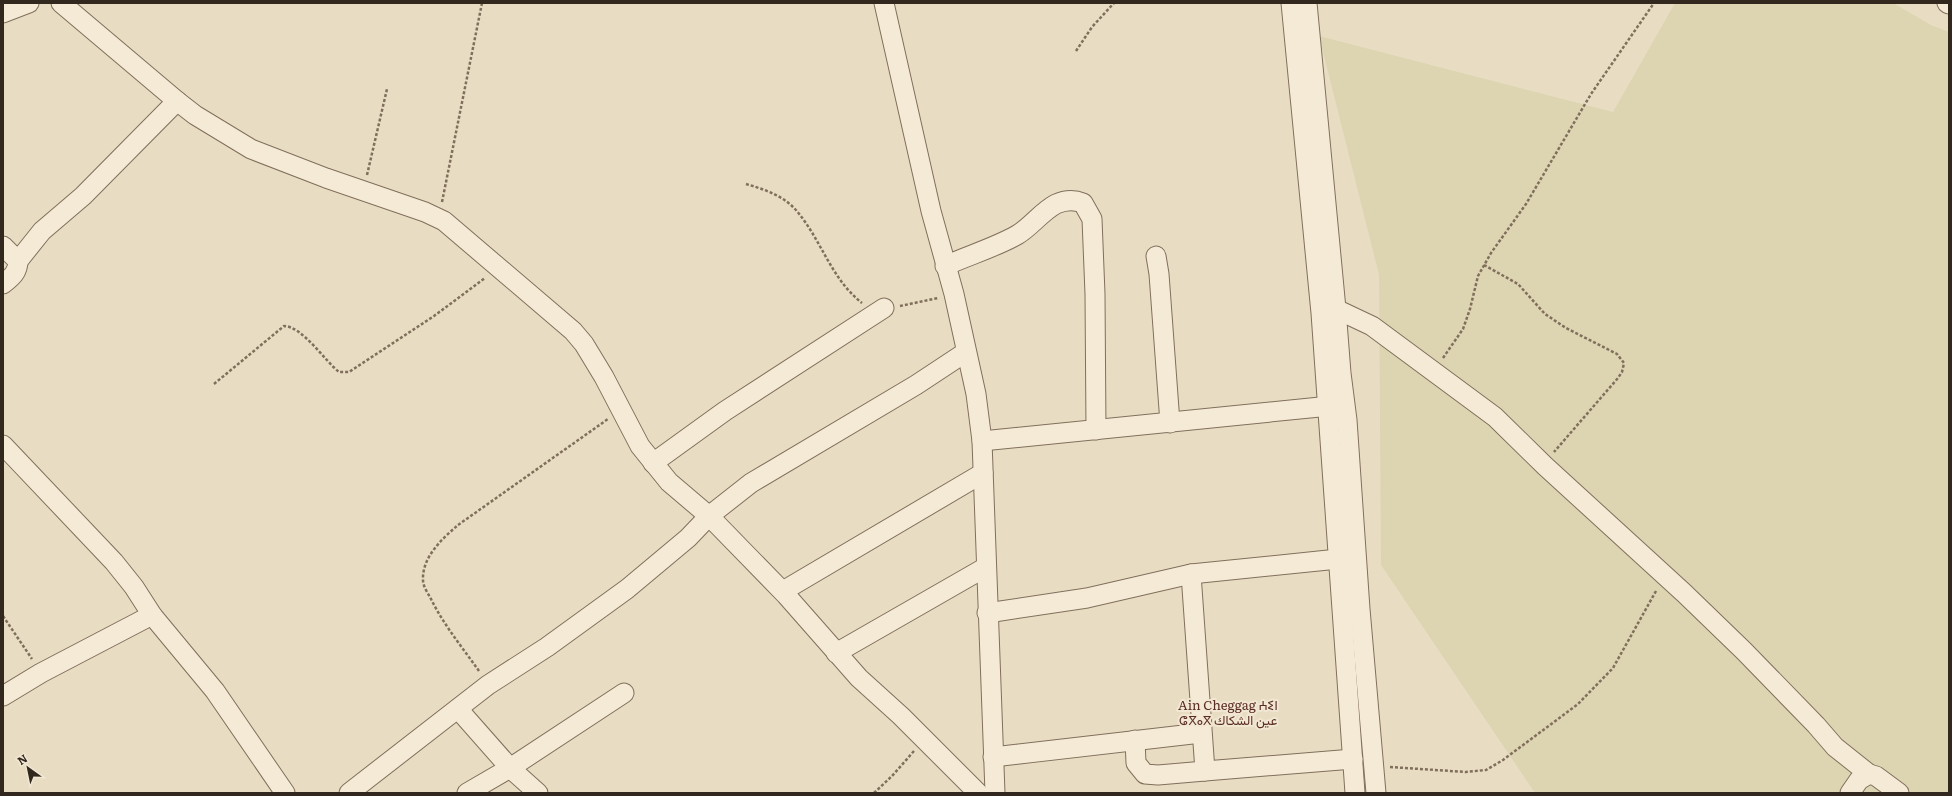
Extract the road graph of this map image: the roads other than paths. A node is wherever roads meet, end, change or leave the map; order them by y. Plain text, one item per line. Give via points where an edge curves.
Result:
1 (29, 3) edge
2 (61, 3) edge
3 (884, 3) edge
4 (1291, 3) edge
5 (1307, 3) edge
6 (3, 13) edge
7 (177, 101) junction
8 (3, 246) edge
9 (1156, 256) dead end
10 (18, 261) junction
11 (945, 266) junction
12 (3, 284) edge
13 (884, 308) road end
14 (1336, 310) junction
15 (966, 352) junction
16 (1336, 405) junction
17 (1170, 423) junction
18 (1096, 430) junction
19 (982, 441) junction
20 (3, 445) edge
21 (653, 464) junction
22 (983, 473) junction
23 (709, 516) junction
24 (1338, 559) junction
25 (986, 567) junction
26 (1191, 574) junction
27 (783, 591) junction
28 (987, 613) junction
29 (152, 615) junction
30 (836, 653) junction
31 (624, 693) dead end
32 (3, 696) edge
33 (458, 708) junction
34 (1201, 733) junction
35 (1135, 740) junction
36 (993, 757) junction
37 (1353, 759) junction
38 (510, 768) junction
39 (1205, 771) junction
40 (1869, 774) junction
41 (285, 793) edge
42 (349, 793) edge
43 (467, 793) edge
44 (538, 793) edge
45 (978, 793) edge
46 (995, 793) edge
47 (1355, 793) edge
48 (1376, 793) edge
49 (1850, 793) edge
50 (1900, 793) edge

1 - 6 street
2 - 7 street
3 - 11 street
4 - 16 street via 1321,312
5 - 14 street
7 - 10 street via 83,196 42,231
7 - 21 street via 251,149 439,218 576,334 640,446
8 - 10 street
9 - 17 street
10 - 12 street via 18,268
11 - 15 street via 954,294
11 - 18 street via 1019,234 1056,204 1067,200 1082,203 1092,219
13 - 21 street via 725,411
14 - 16 street via 1340,373
14 - 40 street via 1372,326 1495,417 1765,672 1835,747
15 - 19 street via 976,394
15 - 23 street via 916,385 751,482
16 - 17 street
16 - 24 street
16 - 48 street via 1360,609
17 - 18 street
18 - 19 street
19 - 22 street
20 - 29 street via 114,562
21 - 23 street via 669,482
22 - 25 street
22 - 27 street
23 - 27 street
23 - 33 street via 688,538 626,590
24 - 26 street
24 - 37 street
25 - 28 street
25 - 30 street
26 - 28 street via 1087,598
26 - 34 street
27 - 30 street
28 - 36 street
29 - 32 street via 41,673
29 - 41 street via 215,691
30 - 45 street
31 - 38 street
33 - 38 street
33 - 42 street
34 - 35 street
34 - 39 street
35 - 36 street
35 - 39 street via 1136,762 1145,774
36 - 46 street
37 - 39 street
37 - 47 street
38 - 43 street
38 - 44 street
40 - 49 street via 1859,780
40 - 50 street

